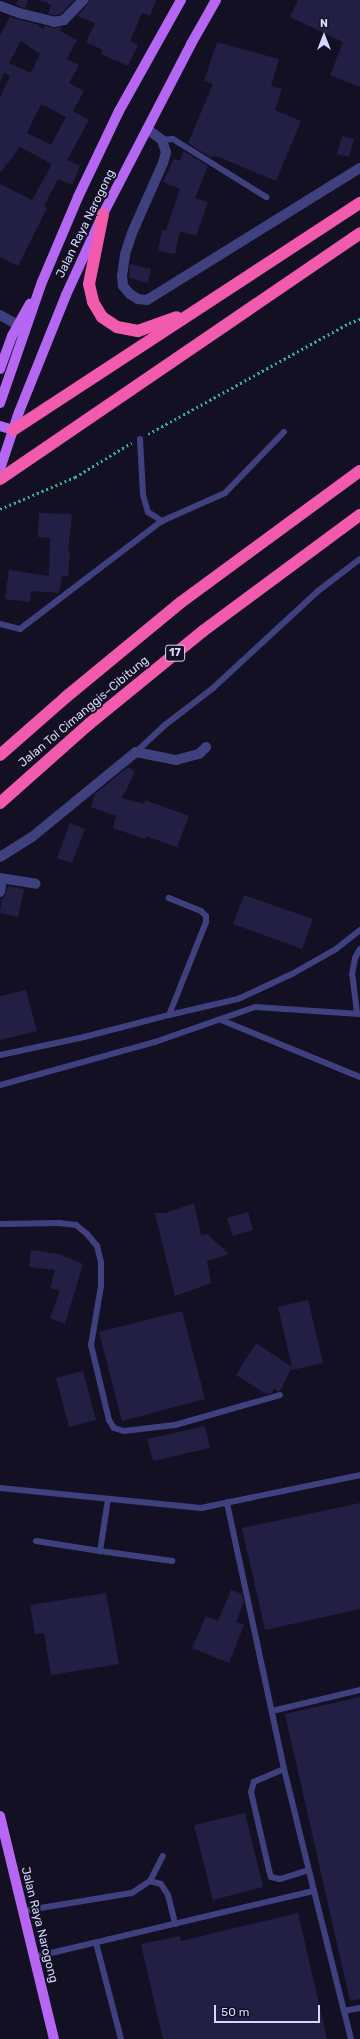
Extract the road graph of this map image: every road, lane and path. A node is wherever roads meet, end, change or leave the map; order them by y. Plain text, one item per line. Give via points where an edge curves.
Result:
1 (82, 0) edge
2 (181, 0) edge
3 (216, 0) edge
4 (0, 6) edge
5 (147, 129) junction
6 (162, 140) junction
7 (360, 168) edge
8 (266, 197) dead end
9 (360, 203) edge
10 (103, 214) junction
11 (360, 233) edge
12 (42, 282) junction
13 (195, 311) junction
14 (1, 317) edge
15 (360, 320) edge
16 (18, 325) junction
17 (0, 369) edge
18 (0, 403) edge
19 (0, 426) edge
20 (13, 430) junction
21 (284, 432) dead end
22 (140, 439) junction
23 (0, 469) edge
24 (360, 471) edge
25 (0, 479) edge
26 (0, 509) edge
27 (360, 515) edge
28 (162, 521) junction
29 (360, 559) edge
30 (0, 624) edge
31 (206, 747) dead end
32 (136, 752) junction
33 (0, 755) edge
34 (0, 803) edge
35 (0, 857) edge
36 (1, 878) edge
37 (36, 884) dead end
38 (0, 892) edge
39 (168, 898) dead end
40 (359, 932) edge
41 (360, 949) edge
42 (358, 1014) edge
43 (169, 1015) junction
44 (221, 1020) junction
45 (0, 1055) edge
46 (360, 1077) edge
47 (0, 1085) edge
48 (0, 1224) edge
49 (280, 1395) dead end
50 (360, 1475) edge
51 (0, 1488) edge
52 (108, 1499) junction
53 (226, 1502) junction
54 (36, 1541) dead end
55 (100, 1551) junction
56 (172, 1561) dead end
57 (360, 1690) edge
58 (272, 1711) junction
59 (284, 1769) junction
60 (0, 1816) edge
61 (163, 1856) dead end
62 (309, 1870) junction
63 (150, 1881) junction
64 (314, 1891) junction
65 (22, 1911) junction
66 (175, 1924) junction
67 (96, 1943) junction
68 (34, 1957) junction
69 (360, 2008) edge
70 (344, 2011) junction
71 (54, 2039) edge
72 (121, 2039) edge
73 (351, 2039) edge

1 - 4 street via 64,20 54,22
2 - 12 main road, Jalan Raya Narogong via 119,111 78,197
3 - 5 main road, Jalan Raya Narogong
5 - 6 street
5 - 10 main road, Jalan Raya Narogong
6 - 7 street via 166,152 163,163 132,233 125,256 123,286 138,299 147,300
6 - 8 lane via 173,139
9 - 13 highway
10 - 13 highway via 89,284 93,302 102,317 117,328 138,331
10 - 20 main road, Jalan Raya Narogong via 66,295
11 - 25 highway
12 - 16 main road
12 - 18 main road, Jalan Raya Narogong
13 - 20 highway
14 - 16 street
15 - 22 path via 349,323
16 - 17 main road
19 - 20 main road
20 - 23 main road, Jalan Raya Narogong
21 - 28 lane via 225,493
22 - 26 path via 75,478
22 - 28 lane via 143,495 148,512
24 - 33 highway, Jalan Tol Cimanggis–Cibitung via 180,603
27 - 34 highway, Jalan Tol Cimanggis–Cibitung / 17 via 203,631 89,724
28 - 30 lane via 20,629
29 - 32 lane via 318,591 212,688
31 - 32 street via 199,754 176,760
32 - 35 street via 32,837
36 - 37 street
36 - 38 street
39 - 43 lane via 201,911 206,916 206,922
40 - 43 lane via 336,949 292,974 238,999
41 - 42 lane via 355,958 352,975
42 - 44 lane via 255,1007
43 - 45 lane
44 - 46 lane
44 - 47 lane via 155,1042
48 - 49 lane via 76,1225 88,1234 97,1246 102,1286 91,1345 109,1420 114,1428 124,1431 175,1425
50 - 53 lane
51 - 52 lane
52 - 53 lane via 201,1508
52 - 55 lane
53 - 58 lane
54 - 55 lane
55 - 56 lane
57 - 58 lane
58 - 59 lane
59 - 62 lane
59 - 62 lane via 254,1782 251,1792 269,1870 271,1878 280,1879
60 - 65 main road, Jalan Raya Narogong
61 - 63 lane
62 - 64 lane
63 - 65 lane via 132,1893
63 - 66 lane via 161,1884 168,1895
64 - 66 lane
64 - 70 lane
65 - 68 main road, Jalan Raya Narogong
66 - 67 lane
67 - 68 lane
67 - 72 lane
68 - 71 main road, Jalan Raya Narogong
69 - 70 lane
70 - 73 lane

